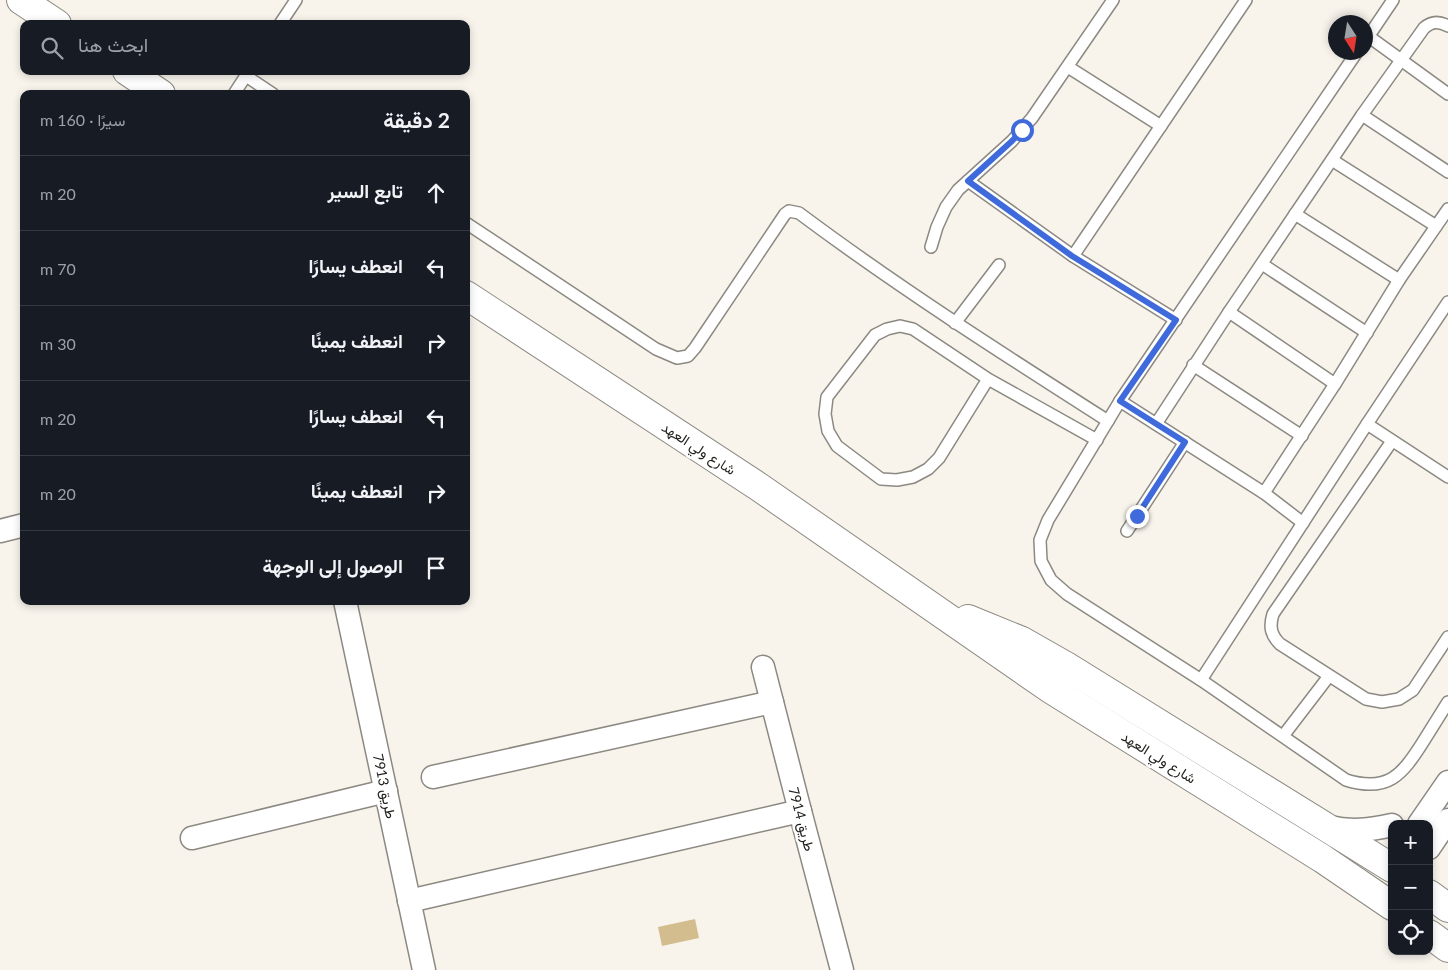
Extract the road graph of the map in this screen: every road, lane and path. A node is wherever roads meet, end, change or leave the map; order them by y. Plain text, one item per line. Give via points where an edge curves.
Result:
1 (21, 0) edge
2 (296, 0) edge
3 (1113, 0) edge
4 (1246, 0) edge
5 (1393, 0) edge
6 (51, 20) edge
7 (283, 20) edge
8 (1448, 26) edge
9 (1373, 29) edge
10 (1373, 42) edge
11 (1352, 60) edge
12 (1401, 60) junction
13 (1068, 67) junction
14 (133, 75) edge
15 (247, 75) edge
16 (250, 75) edge
17 (155, 90) edge
18 (237, 90) edge
19 (268, 90) edge
20 (1448, 94) edge
21 (1362, 115) junction
22 (1161, 126) junction
23 (1332, 160) junction
24 (1448, 172) edge
25 (968, 181) junction
26 (1448, 209) edge
27 (1295, 214) junction
28 (470, 226) edge
29 (1436, 226) junction
30 (931, 247) dead end
31 (1072, 256) junction
32 (1262, 264) junction
33 (999, 265) dead end
34 (1399, 280) junction
35 (470, 298) edge
36 (1448, 303) edge
37 (1229, 312) junction
38 (1176, 320) junction
39 (955, 323) junction
40 (1367, 333) junction
41 (1194, 365) junction
42 (988, 379) junction
43 (1335, 384) junction
44 (1120, 401) junction
45 (1108, 421) junction
46 (1156, 424) junction
47 (1366, 424) junction
48 (1302, 436) junction
49 (1097, 440) junction
50 (1392, 441) junction
51 (1185, 442) junction
52 (1448, 477) edge
53 (1264, 493) junction
54 (1302, 523) junction
55 (20, 526) edge
56 (0, 531) edge
57 (1128, 532) dead end
58 (346, 605) edge
59 (929, 605) junction
60 (1448, 637) edge
61 (764, 667) dead end
62 (1329, 676) junction
63 (1200, 680) junction
64 (772, 702) junction
65 (1448, 702) edge
66 (1282, 736) junction
67 (433, 777) dead end
68 (386, 791) junction
69 (1442, 791) edge
70 (800, 811) junction
71 (1403, 820) edge
72 (1422, 820) edge
73 (1448, 820) edge
74 (1325, 826) junction
75 (1388, 826) edge
76 (192, 838) dead end
77 (1433, 842) edge
78 (1388, 865) edge
79 (1433, 897) edge
80 (409, 901) junction
81 (1387, 902) edge
82 (1448, 908) edge
83 (1433, 937) edge
84 (1448, 948) edge
85 (424, 970) edge
86 (842, 970) edge

1 - 6 main road
2 - 7 lane
3 - 13 lane
4 - 22 lane
5 - 9 lane
8 - 12 lane via 1438,22 1428,24
10 - 12 lane
11 - 38 lane
12 - 20 lane
12 - 21 lane
13 - 22 lane
13 - 25 lane via 1012,141
14 - 17 main road
15 - 18 lane
16 - 19 lane
21 - 23 lane
21 - 24 lane
22 - 31 lane
23 - 27 lane
23 - 29 lane
25 - 30 lane via 946,207
25 - 31 lane
26 - 29 lane
27 - 32 lane
27 - 34 lane
28 - 39 lane via 656,350 678,358 688,356 695,348 784,214 789,212 799,213
29 - 34 lane
31 - 38 lane
32 - 37 lane
32 - 40 lane
33 - 39 lane
34 - 40 lane
35 - 59 main road, شارع ولي العهد via 759,487
36 - 47 lane
37 - 41 lane
37 - 43 lane
38 - 44 lane
39 - 45 lane
40 - 43 lane
41 - 46 lane
41 - 48 lane
42 - 42 lane via 913,329 900,326 887,329 875,335 828,397 825,414 828,431 837,446 881,479 913,477 928,470 939,458
42 - 49 lane
43 - 48 lane
44 - 45 lane
44 - 46 lane
45 - 49 lane
46 - 51 lane
47 - 50 lane
47 - 54 lane
48 - 53 lane
49 - 63 lane via 1048,520 1040,540 1041,561 1050,580 1067,594
50 - 52 lane
50 - 62 lane via 1273,614 1271,631 1274,638
51 - 53 lane
51 - 57 lane
53 - 54 lane
54 - 63 lane
55 - 56 street
58 - 68 street, طريق 7913
59 - 74 main road, شارع ولي العهد via 1022,641
59 - 81 main road, شارع ولي العهد via 1049,688
60 - 62 lane via 1413,690 1398,699 1382,702 1366,699
61 - 64 street, طريق 7914
62 - 66 lane
63 - 66 lane
64 - 67 street
64 - 70 street, طريق 7914
65 - 66 lane via 1404,770 1376,784 1346,780
68 - 76 street
68 - 80 street, طريق 7913
69 - 71 street via 1416,814
69 - 72 street
70 - 80 street
70 - 86 street, طريق 7914
73 - 77 street
74 - 75 street via 1347,831
74 - 78 main road, شارع ولي العهد
79 - 82 main road
80 - 85 street, طريق 7913
83 - 84 main road

